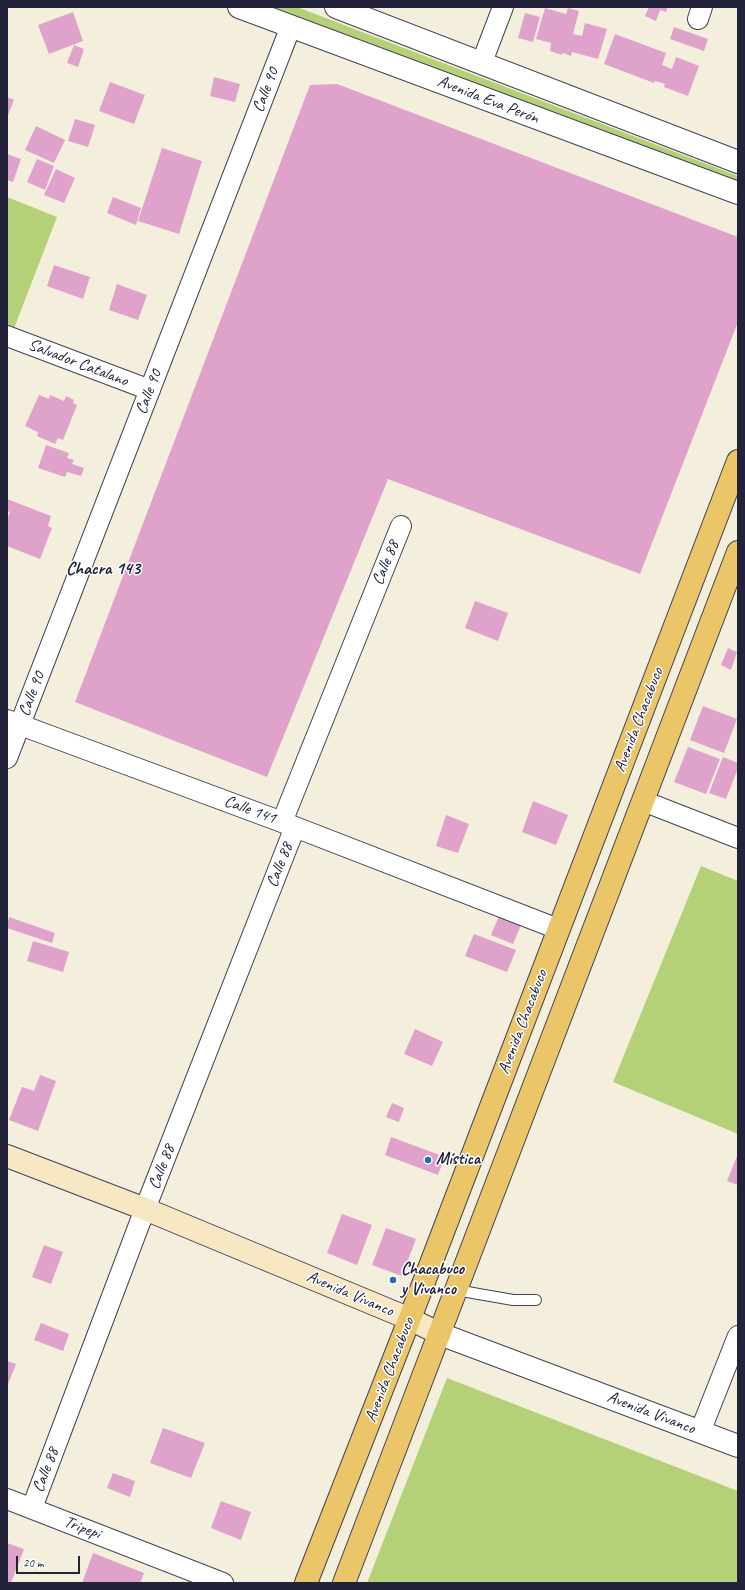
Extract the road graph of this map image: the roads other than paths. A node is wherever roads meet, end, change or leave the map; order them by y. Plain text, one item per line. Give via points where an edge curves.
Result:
1 (239, 7) edge
2 (336, 7) edge
3 (503, 7) edge
4 (291, 26) junction
5 (482, 62) junction
6 (738, 162) edge
7 (738, 193) edge
8 (7, 336) edge
9 (150, 390) junction
10 (738, 461) edge
11 (401, 526) dead end
12 (738, 552) edge
13 (13, 723) edge
14 (7, 758) edge
15 (643, 801) junction
16 (289, 824) junction
17 (738, 838) edge
18 (558, 929) junction
19 (7, 1156) edge
20 (146, 1209) junction
21 (456, 1290) junction
22 (536, 1300) dead end
23 (410, 1319) junction
24 (440, 1334) junction
25 (738, 1336) edge
26 (700, 1432) junction
27 (738, 1446) edge
28 (7, 1499) edge
29 (32, 1508) junction
30 (223, 1583) edge
31 (306, 1583) edge
32 (344, 1583) edge

1 - 4 street, Avenida Eva Perón
2 - 5 street, Avenida Eva Perón
3 - 5 street
4 - 7 street, Avenida Eva Perón
4 - 9 street, Calle 90
5 - 6 street, Avenida Eva Perón
8 - 9 street, Salvador Catalano
9 - 13 street, Calle 90
10 - 18 main road, Avenida Chacabuco
11 - 16 street, Calle 88
12 - 15 main road, Avenida Chacabuco
13 - 14 street, Calle 90
13 - 16 street, Calle 141
15 - 17 street
15 - 21 main road, Avenida Chacabuco
16 - 18 street, Calle 141
16 - 20 street, Calle 88
18 - 23 main road, Avenida Chacabuco
19 - 20 main road, Avenida Vivanco
20 - 23 main road, Avenida Vivanco
20 - 29 street, Calle 88
21 - 22 lane via 513,1300
21 - 24 main road, Avenida Chacabuco
23 - 24 main road, Avenida Vivanco
23 - 31 main road, Avenida Chacabuco
24 - 26 street, Avenida Vivanco
24 - 32 main road, Avenida Chacabuco
25 - 26 street
26 - 27 street, Avenida Vivanco
28 - 29 street, Tripepi
29 - 30 street, Tripepi

